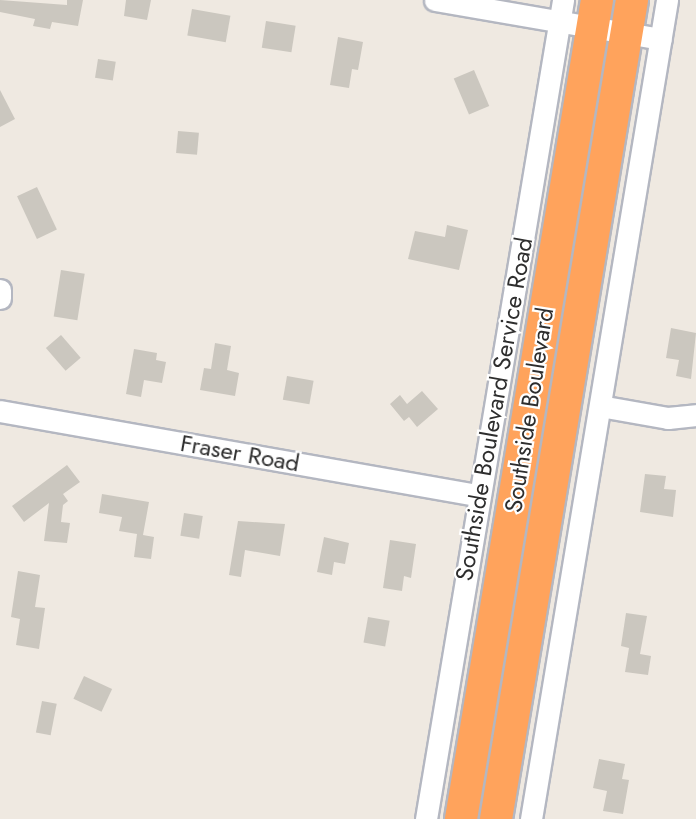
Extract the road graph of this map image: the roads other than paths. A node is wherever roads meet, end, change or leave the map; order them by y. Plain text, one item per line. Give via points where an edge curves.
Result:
1 (435, 0) edge
2 (563, 0) edge
3 (632, 0) edge
4 (667, 0) edge
5 (595, 14) edge
6 (560, 21) junction
7 (627, 33) junction
8 (661, 39) junction
9 (0, 290) edge
10 (0, 298) edge
11 (600, 406) junction
12 (0, 411) edge
13 (696, 415) edge
14 (480, 496) junction
15 (426, 819) edge
16 (461, 819) edge
17 (496, 819) edge
18 (531, 819) edge

1 - 6 street
2 - 6 street, Southside Boulevard Service Road
3 - 7 highway, Southside Boulevard
4 - 8 street
5 - 6 street
5 - 7 street
5 - 16 highway, Southside Boulevard
6 - 14 street, Southside Boulevard Service Road
7 - 8 street
7 - 17 highway, Southside Boulevard
8 - 11 street
9 - 10 street
11 - 13 street via 668,418
11 - 18 street
12 - 14 street, Fraser Road
14 - 15 street, Southside Boulevard Service Road

